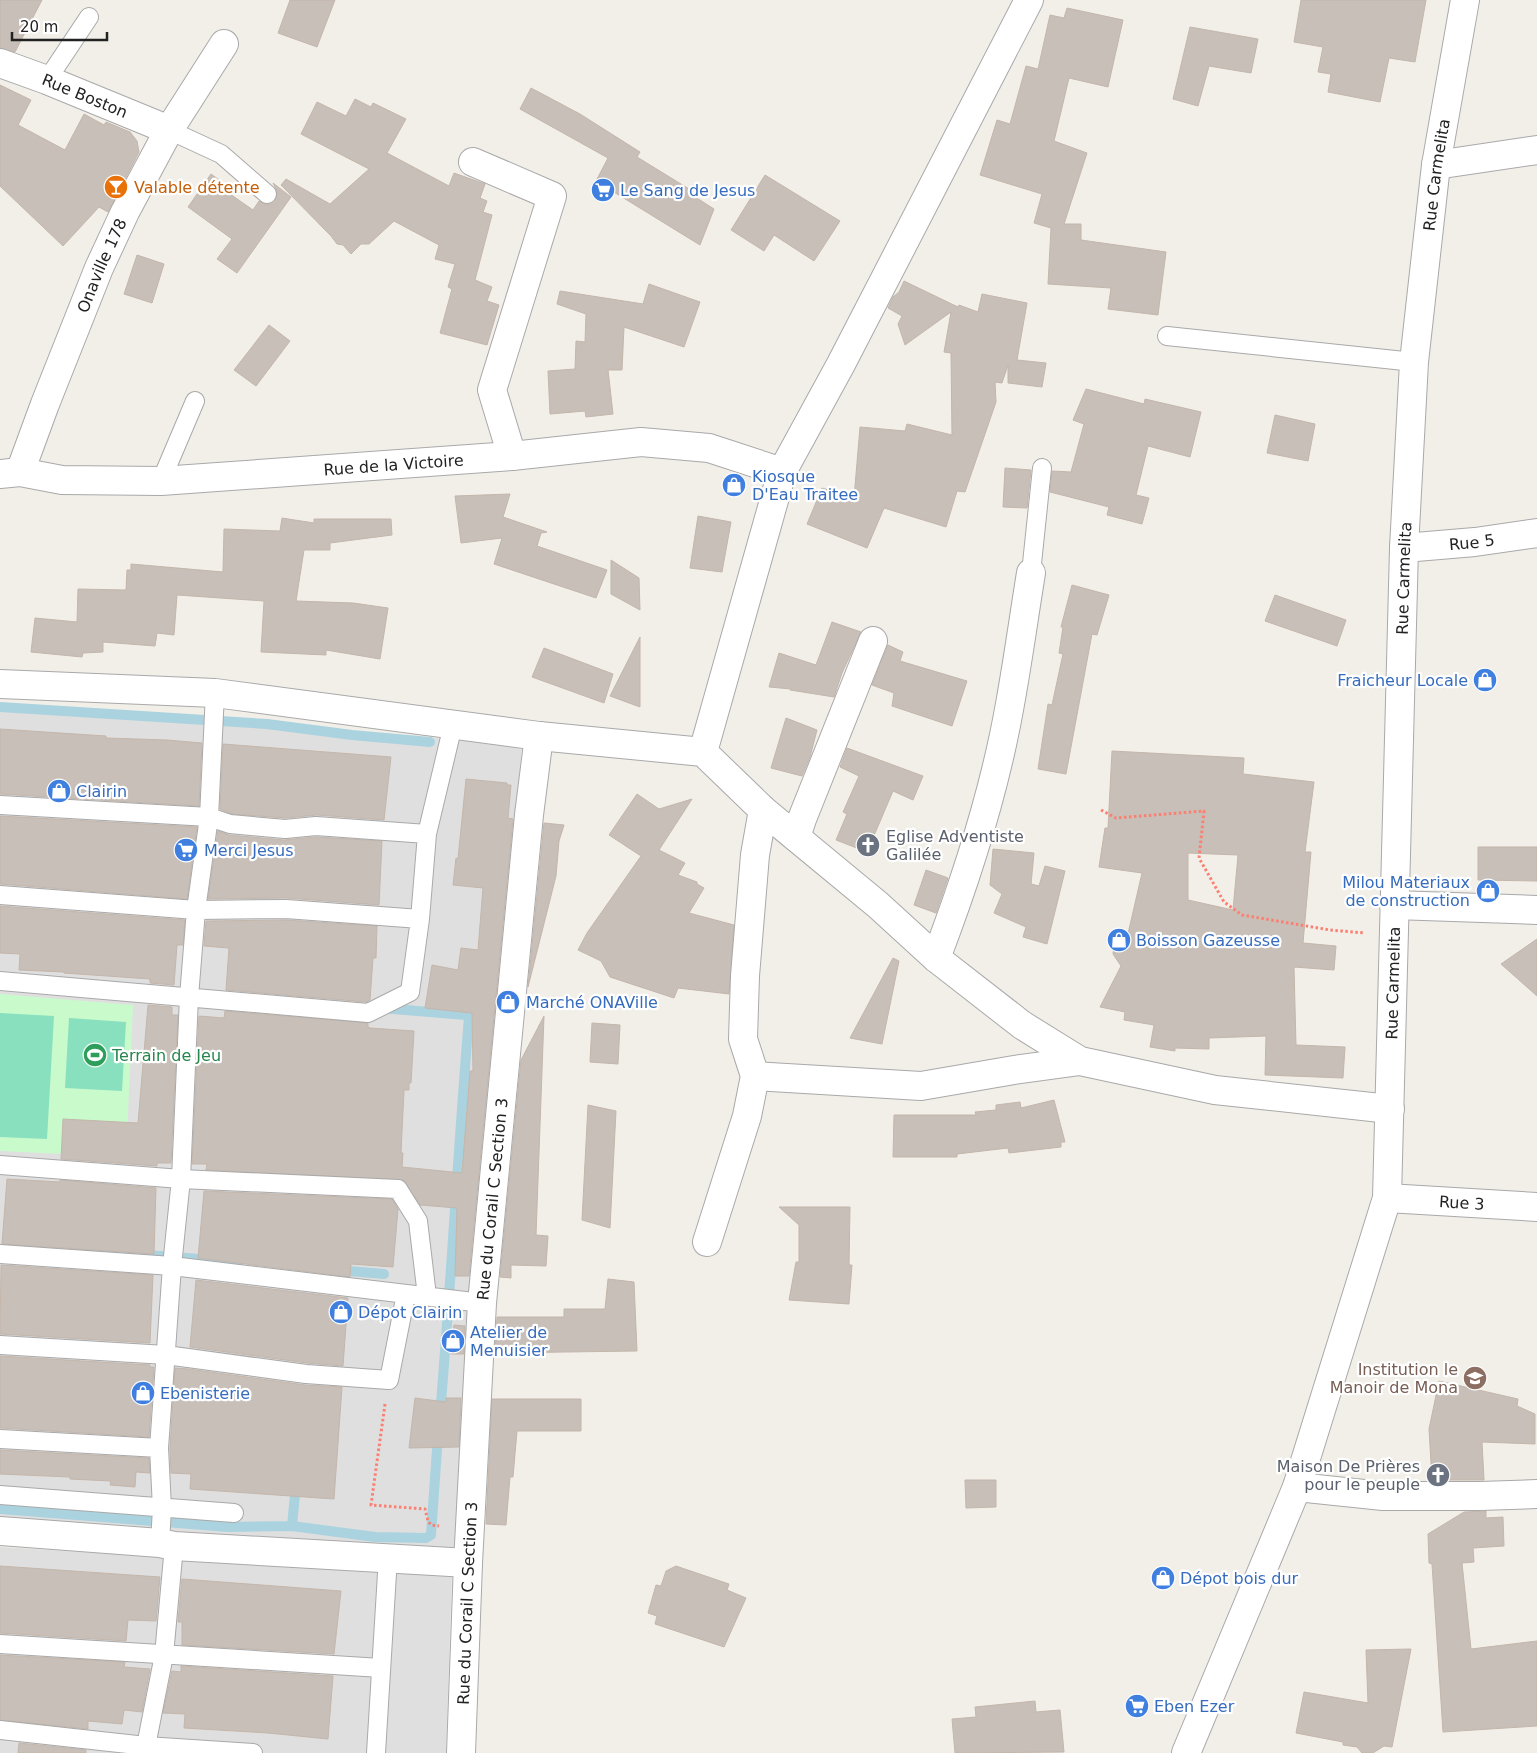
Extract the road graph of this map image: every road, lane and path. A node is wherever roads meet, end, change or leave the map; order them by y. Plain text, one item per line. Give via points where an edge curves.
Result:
1 (1029, 0) edge
2 (1465, 0) edge
3 (89, 17) dead end
4 (224, 44) dead end
5 (0, 63) edge
6 (47, 80) junction
7 (169, 130) junction
8 (1537, 150) edge
9 (473, 162) dead end
10 (1436, 165) junction
11 (267, 194) dead end
12 (1167, 336) dead end
13 (1414, 362) junction
14 (195, 401) dead end
15 (512, 456) junction
16 (1042, 468) dead end
17 (782, 472) junction
18 (10, 473) edge
19 (162, 481) junction
20 (1537, 533) edge
21 (1404, 548) junction
22 (1031, 573) joint
23 (873, 641) dead end
24 (0, 684) edge
25 (215, 693) junction
26 (453, 725) junction
27 (539, 736) junction
28 (703, 752) junction
29 (0, 804) edge
30 (763, 810) junction
31 (1101, 810) dead end
32 (208, 817) junction
33 (427, 834) junction
34 (796, 837) junction
35 (0, 895) edge
36 (1394, 905) junction
37 (196, 910) junction
38 (1537, 910) edge
39 (420, 919) junction
40 (1393, 935) junction
41 (936, 958) junction
42 (0, 981) edge
43 (189, 997) junction
44 (1080, 1061) junction
45 (756, 1076) junction
46 (1390, 1109) junction
47 (0, 1165) edge
48 (181, 1179) junction
49 (1387, 1198) junction
50 (1537, 1207) edge
51 (708, 1242) dead end
52 (0, 1254) edge
53 (172, 1266) junction
54 (406, 1294) junction
55 (427, 1296) junction
56 (482, 1303) junction
57 (0, 1345) edge
58 (166, 1355) junction
59 (389, 1380) junction
60 (0, 1439) edge
61 (159, 1448) junction
62 (1297, 1488) junction
63 (1537, 1494) edge
64 (0, 1495) edge
65 (162, 1508) junction
66 (234, 1513) dead end
67 (470, 1527) junction
68 (0, 1532) edge
69 (167, 1545) junction
70 (388, 1558) junction
71 (468, 1563) junction
72 (0, 1644) edge
73 (164, 1654) junction
74 (381, 1668) junction
75 (0, 1730) edge
76 (146, 1749) edge
77 (253, 1753) edge
78 (376, 1753) edge
79 (461, 1753) edge
80 (1186, 1753) edge

1 - 17 street
2 - 10 street, Rue Carmelita
3 - 6 lane
4 - 7 street, Onaville 178
5 - 6 street, Rue Boston
6 - 7 street, Rue Boston
7 - 11 lane via 221,154
7 - 18 street, Onaville 178 via 99,268 45,404
8 - 10 street
9 - 15 street via 552,196 492,390
10 - 13 street, Rue Carmelita
12 - 13 lane
13 - 21 street, Rue Carmelita
14 - 19 lane
15 - 17 street, Rue de la Victoire via 641,442 709,448
15 - 19 street, Rue de la Victoire
16 - 22 lane
17 - 28 street
18 - 19 street, Rue de la Victoire via 62,480
20 - 21 street, Rue 5
21 - 36 street, Rue Carmelita
22 - 41 street via 1010,705 993,778 959,898
23 - 34 street
24 - 25 street
25 - 26 street
25 - 32 lane
26 - 27 street
26 - 33 lane
27 - 28 street
27 - 56 street, Rue du Corail C Section 3
28 - 30 street
29 - 32 lane
30 - 34 street
30 - 45 street via 755,855 743,1039
31 - 40 path via 1116,818 1204,811 1199,858 1224,902 1242,915 1330,930
32 - 33 lane via 230,824 285,829 316,826
32 - 37 lane
33 - 39 lane
34 - 41 street
35 - 37 lane
36 - 38 street
36 - 40 street, Rue Carmelita
37 - 39 lane via 286,909
37 - 43 lane
39 - 43 lane via 410,992 368,1013
40 - 46 street, Rue Carmelita
41 - 44 street via 1022,1025
42 - 43 lane
43 - 48 lane
44 - 45 street via 921,1086
44 - 46 street via 1214,1090
45 - 51 street
46 - 49 street, Rue Carmelita
47 - 48 lane
48 - 53 lane
48 - 55 lane via 398,1190 418,1221
49 - 50 street, Rue 3
49 - 62 street, Rue Carmelita
52 - 53 lane
53 - 54 lane
53 - 58 lane
54 - 55 lane
54 - 59 lane
55 - 56 lane
56 - 67 street, Rue du Corail C Section 3
57 - 58 lane
58 - 59 lane via 306,1374
58 - 61 lane
59 - 67 path via 371,1505 425,1509 431,1525
60 - 61 lane
61 - 65 lane
62 - 63 street via 1383,1496
62 - 80 street, Rue Carmelita
64 - 65 lane
65 - 66 lane
65 - 69 lane
67 - 71 street, Rue du Corail C Section 3
68 - 69 street
69 - 70 street
69 - 73 lane
70 - 71 street
70 - 74 lane
71 - 79 street, Rue du Corail C Section 3
72 - 73 lane
73 - 74 lane
73 - 76 lane
74 - 78 lane
75 - 76 lane
76 - 77 lane

